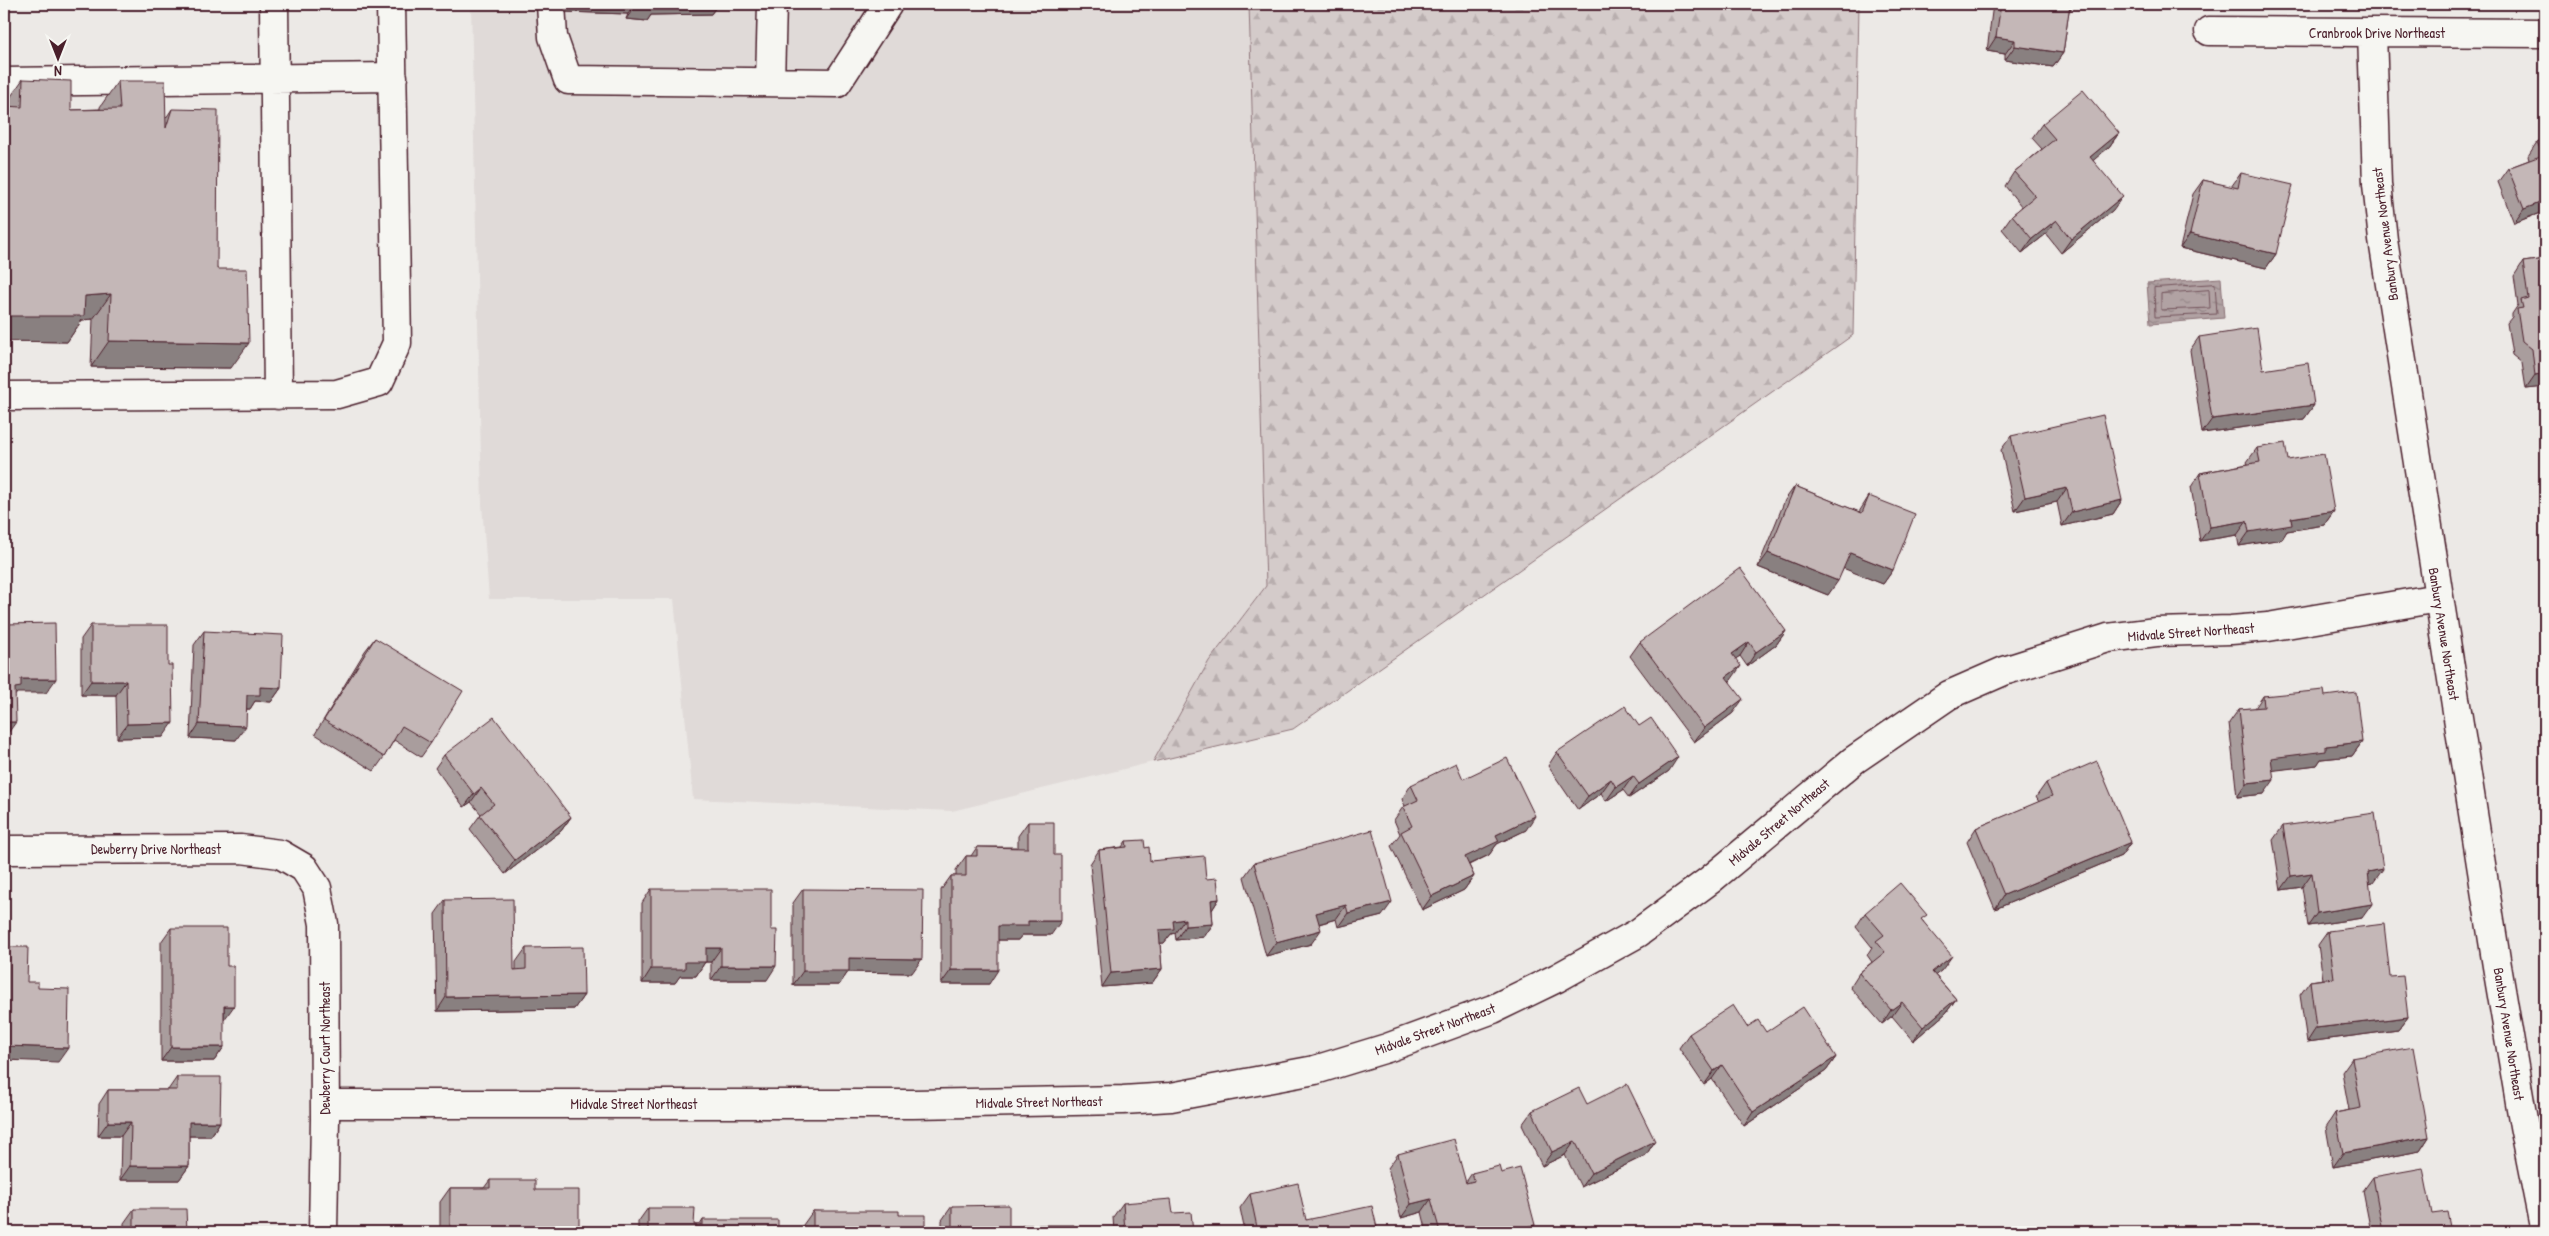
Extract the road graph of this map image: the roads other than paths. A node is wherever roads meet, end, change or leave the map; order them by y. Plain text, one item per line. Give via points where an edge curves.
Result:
1 (274, 4) edge
2 (391, 4) edge
3 (551, 4) edge
4 (772, 4) edge
5 (887, 4) edge
6 (2209, 31) dead end
7 (2372, 33) junction
8 (2545, 33) edge
9 (392, 77) junction
10 (275, 78) junction
11 (4, 82) edge
12 (770, 82) junction
13 (278, 395) junction
14 (4, 396) edge
15 (2438, 598) junction
16 (4, 850) edge
17 (304, 868) joint
18 (325, 1104) junction
19 (323, 1232) edge
20 (2545, 1232) edge

1 - 10 street
2 - 9 street
3 - 12 street via 553,37 568,80
4 - 12 street
5 - 12 street via 836,83
6 - 7 street, Cranbrook Drive Northeast
7 - 8 street, Cranbrook Drive Northeast
7 - 15 street, Banbury Avenue Northeast via 2377,184 2383,240
9 - 10 street
9 - 13 street via 396,343 380,382 337,394
10 - 11 street
10 - 13 street
13 - 14 street
15 - 18 street, Midvale Street Northeast via 2268,627 2156,632 2108,638 2004,671 1950,695 1854,760 1710,880 1638,933 1494,1009 1388,1048 1315,1070 1171,1097 1114,1101
15 - 20 street, Banbury Avenue Northeast via 2524,1126
16 - 17 street, Dewberry Drive Northeast via 241,848 284,855
17 - 18 street, Dewberry Court Northeast via 321,897 324,924
18 - 19 street, Dewberry Court Northeast

